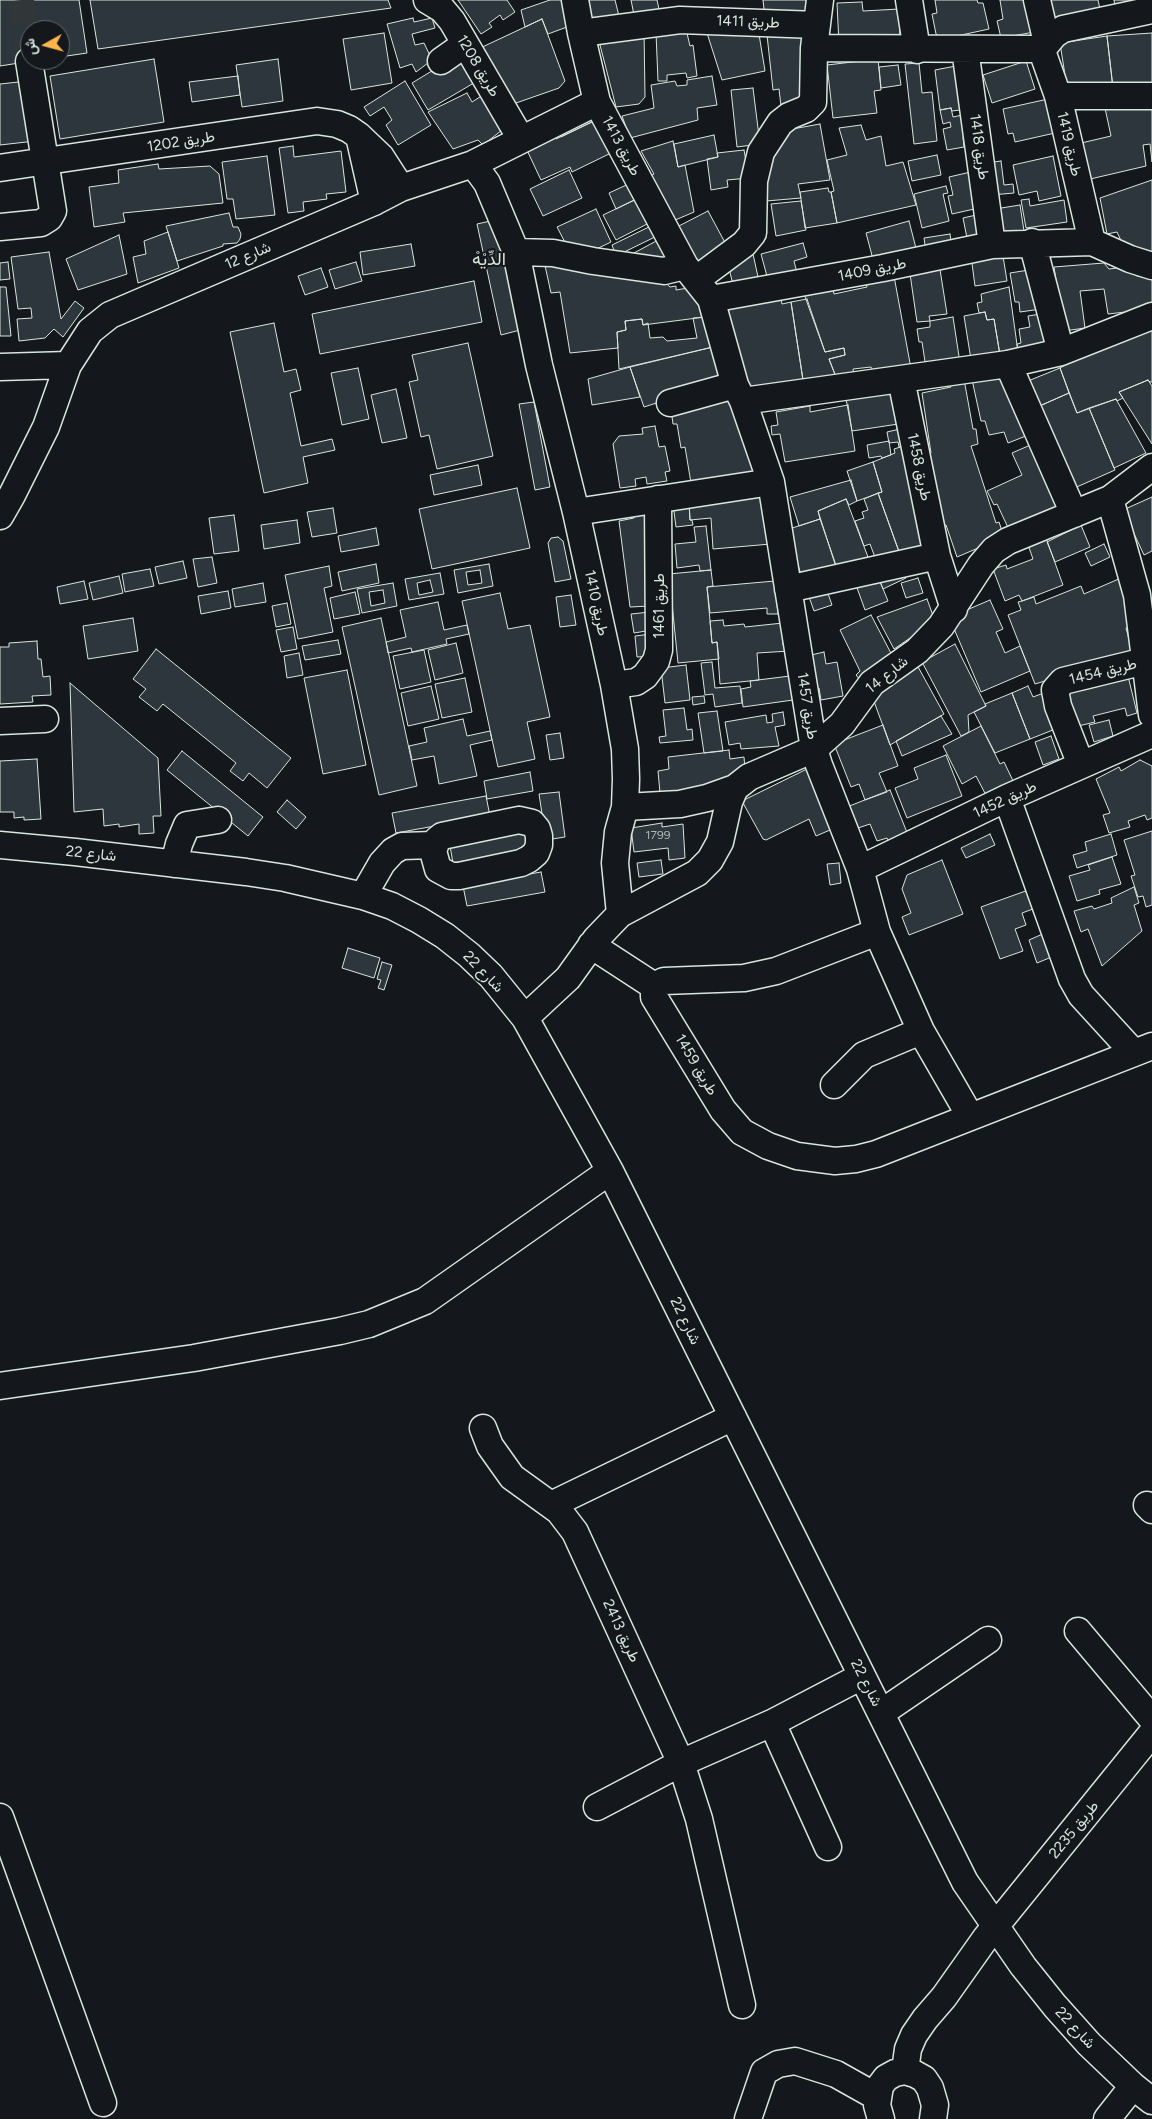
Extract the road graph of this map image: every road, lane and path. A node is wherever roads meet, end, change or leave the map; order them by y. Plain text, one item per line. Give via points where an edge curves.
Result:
1 (427, 0) edge
2 (575, 0) edge
3 (820, 0) edge
4 (909, 0) edge
5 (1037, 0) edge
6 (676, 10) edge
7 (1152, 10) edge
8 (580, 33) junction
9 (816, 37) junction
10 (465, 44) junction
11 (1044, 45) junction
12 (966, 49) junction
13 (917, 50) junction
14 (441, 62) dead end
15 (30, 70) edge
16 (1058, 96) junction
17 (1152, 96) edge
18 (597, 102) junction
19 (359, 136) junction
20 (521, 139) junction
21 (45, 162) junction
22 (473, 164) junction
23 (0, 168) edge
24 (401, 188) junction
25 (374, 202) junction
26 (0, 227) edge
27 (1032, 242) junction
28 (1092, 242) junction
29 (992, 245) junction
30 (516, 252) junction
31 (1152, 266) edge
32 (698, 281) junction
33 (1152, 316) edge
34 (1061, 352) junction
35 (1008, 364) junction
36 (68, 365) junction
37 (0, 367) edge
38 (900, 379) junction
39 (739, 393) junction
40 (670, 403) dead end
41 (1152, 467) edge
42 (771, 482) junction
43 (658, 499) junction
44 (1110, 499) junction
45 (576, 512) junction
46 (1074, 514) junction
47 (0, 516) edge
48 (937, 556) junction
49 (788, 590) junction
50 (954, 609) junction
51 (1145, 662) junction
52 (614, 685) junction
53 (1152, 714) edge
54 (45, 719) dead end
55 (0, 721) edge
56 (1152, 734) edge
57 (814, 749) junction
58 (1081, 766) junction
59 (735, 788) junction
60 (1007, 798) junction
61 (625, 807) junction
62 (218, 820) dead end
63 (434, 845) dead end
64 (0, 846) edge
65 (174, 864) junction
66 (860, 869) junction
67 (363, 896) junction
68 (620, 914) junction
69 (877, 932) junction
70 (591, 945) junction
71 (654, 986) junction
72 (525, 1018) junction
73 (921, 1031) junction
74 (1146, 1048) edge
75 (834, 1085) dead end
76 (970, 1116) junction
77 (610, 1171) junction
78 (0, 1386) edge
79 (733, 1418) junction
80 (483, 1428) dead end
81 (551, 1505) junction
82 (1078, 1631) dead end
83 (988, 1640) dead end
84 (862, 1676) junction
85 (881, 1713) junction
86 (1152, 1719) edge
87 (772, 1723) junction
88 (1152, 1734) edge
89 (682, 1763) junction
90 (597, 1807) dead end
91 (0, 1818) edge
92 (828, 1847) dead end
93 (995, 1927) junction
94 (742, 2005) dead end
95 (905, 2071) junction
96 (1143, 2094) edge
97 (103, 2103) dead end
98 (879, 2108) edge
99 (748, 2119) edge
100 (934, 2119) edge
101 (1107, 2119) edge

1 - 10 street, طريق 1208 via 442,9
2 - 8 street, طريق 1413
3 - 9 street
4 - 13 street
5 - 11 street, طريق 1419
6 - 8 street, طريق 1411
6 - 9 street, طريق 1411
7 - 11 street via 1063,30
8 - 18 street, طريق 1413
9 - 13 street
9 - 32 street via 813,102 780,123 761,152 754,181 753,233
10 - 14 street
10 - 20 street, طريق 1208
11 - 12 street
11 - 16 street, طريق 1419
12 - 13 street
12 - 29 street, طريق 1418
15 - 21 street
16 - 17 street
16 - 28 street, طريق 1419
18 - 20 street, شارع 12
18 - 32 street, طريق 1413
19 - 21 street, طريق 1202 via 336,124 317,122
19 - 24 street, طريق 1202 via 381,157
19 - 25 street
20 - 22 street, شارع 12
21 - 23 street, طريق 1202
21 - 26 street via 53,211 49,218 41,223
22 - 24 street, شارع 12
22 - 30 street, طريق 1410 via 487,183
24 - 25 street, شارع 12
25 - 36 street, شارع 12 via 110,315 90,331
27 - 28 street, طريق 1409
27 - 29 street, طريق 1409
27 - 34 street
28 - 31 street, طريق 1409
29 - 32 street, طريق 1409 via 883,268
30 - 32 street, طريق 1409 via 553,253 664,271
30 - 45 street, طريق 1410 via 539,365
32 - 39 street, طريق 1457
33 - 34 street
34 - 35 street
35 - 38 street
35 - 46 street
36 - 37 street
36 - 47 street, شارع 12 via 46,427
38 - 39 street
38 - 48 street, طريق 1458
39 - 40 street
39 - 42 street, طريق 1457
41 - 44 street, شارع 14
42 - 43 street
42 - 49 street, طريق 1457
43 - 45 street
43 - 52 street, طريق 1461 via 660,650 645,676 636,682
44 - 46 street, شارع 14
44 - 51 street, طريق 1454 via 1137,595
45 - 52 street, طريق 1410
46 - 50 street, شارع 14 via 994,550
48 - 49 street
48 - 50 street, طريق 1458
49 - 57 street, طريق 1457
50 - 57 street, شارع 14 via 917,651 872,682 842,724
51 - 53 street, طريق 1454
51 - 58 street, طريق 1454 via 1063,681 1055,690
52 - 61 street, طريق 1410 via 624,749
54 - 55 street
56 - 58 street, طريق 1452
57 - 59 street, شارع 14 via 750,777
57 - 66 street, طريق 1457
58 - 60 street, طريق 1452
59 - 61 street via 680,804
59 - 68 street via 720,842 710,860 682,882
60 - 66 street, طريق 1452
60 - 74 street via 1072,979 1081,995
61 - 68 street, طريق 1410 via 615,863
62 - 65 street via 187,825
63 - 67 street via 402,846 393,851
64 - 65 street, شارع 22
65 - 67 street, شارع 22 via 285,878
66 - 69 street, طريق 1457
67 - 72 street, شارع 22 via 392,906 445,936 491,976
68 - 70 street
69 - 71 street via 776,971 744,978 664,981
69 - 73 street, طريق 1457
70 - 71 street
70 - 72 street via 568,978
71 - 76 street, طريق 1459 via 654,997 723,1110 742,1132 768,1146 797,1156 835,1161 856,1159
72 - 77 street, شارع 22
73 - 75 street via 864,1055
73 - 76 street, طريق 1457
74 - 76 street, طريق 1459
77 - 78 street via 425,1301 369,1324 194,1358
77 - 79 street, شارع 22
79 - 81 street
79 - 84 street, شارع 22
80 - 81 street, طريق 2413 via 490,1446 512,1477
81 - 89 street, طريق 2413 via 575,1532
82 - 86 street
83 - 85 street
84 - 85 street, شارع 22
84 - 87 street
85 - 93 street, شارع 22 via 965,1882
87 - 89 street
87 - 92 street
88 - 93 street, طريق 2235
89 - 90 street
89 - 94 street, طريق 2413 via 699,1819
91 - 97 street
93 - 95 street, طريق 2235 via 914,2034
93 - 96 street, شارع 22 via 1055,2006 1089,2044
95 - 98 street via 886,2078 880,2086
95 - 100 street via 924,2079 930,2088 935,2105
96 - 101 street
98 - 99 street via 828,2071 795,2061 778,2064 764,2072

